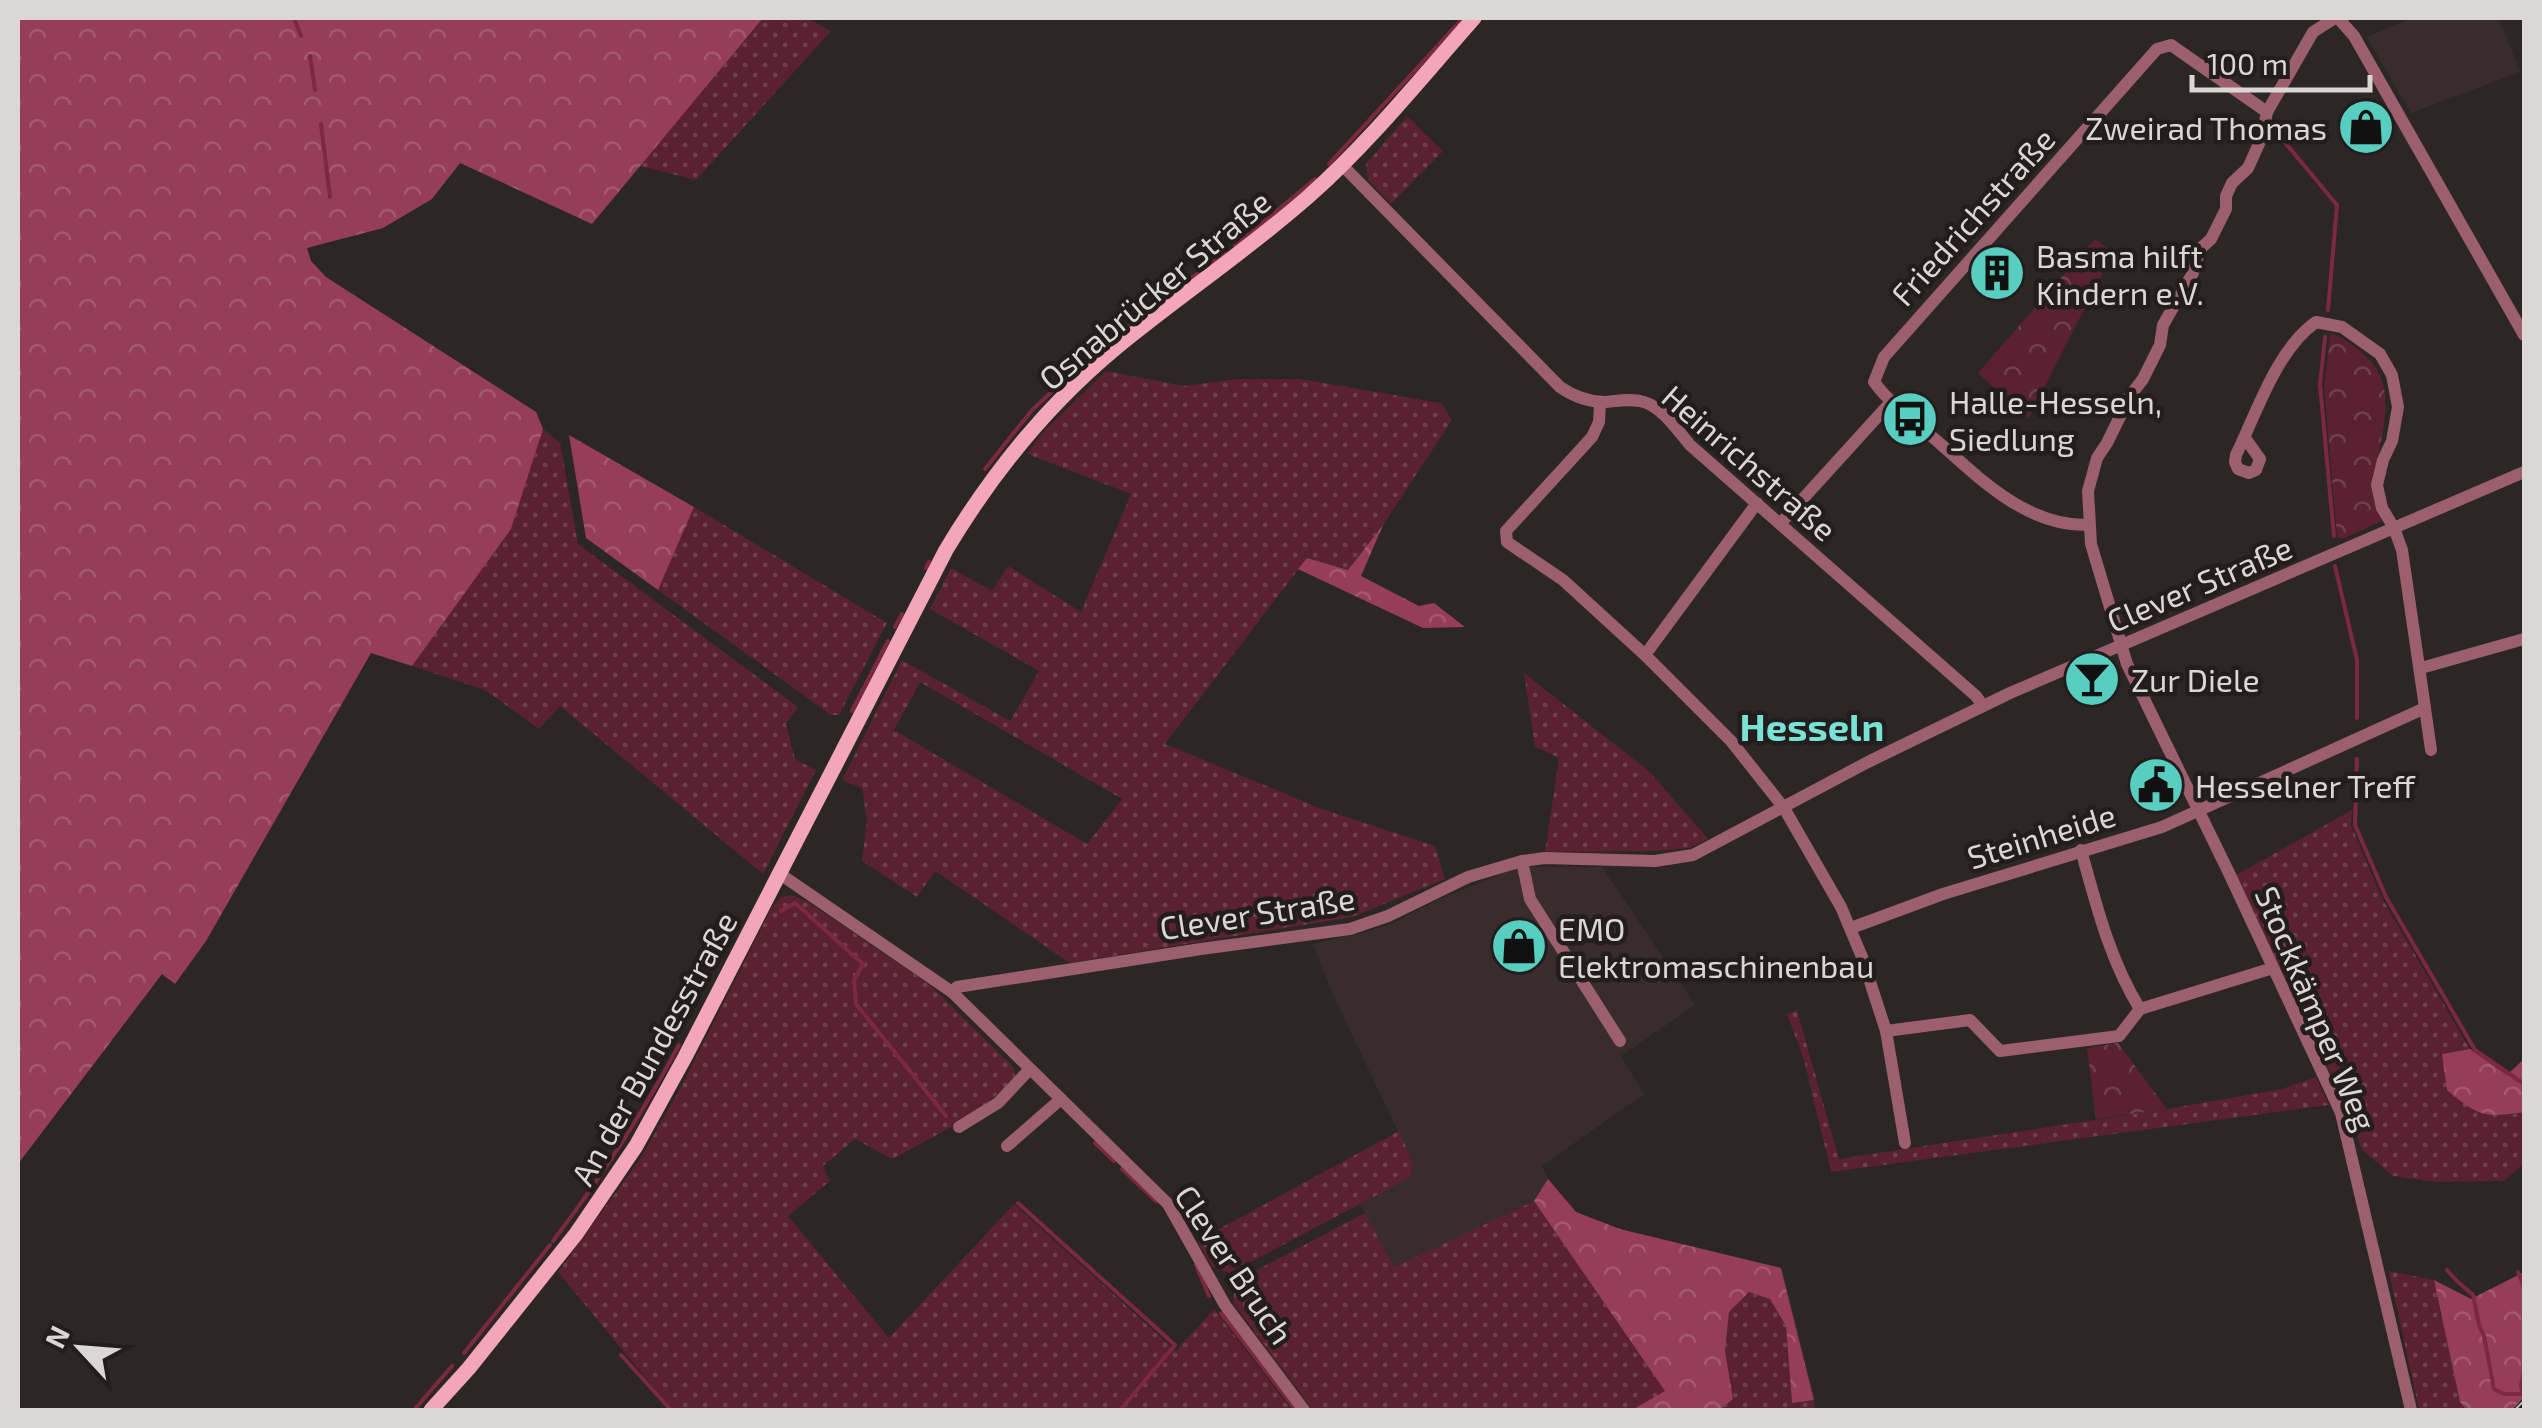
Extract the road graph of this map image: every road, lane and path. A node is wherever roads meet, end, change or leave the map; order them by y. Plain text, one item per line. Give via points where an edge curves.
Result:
1 (1474, 18) edge
2 (2337, 18) edge
3 (2267, 112) junction
4 (1342, 165) junction
5 (2524, 335) edge
6 (1600, 402) junction
7 (1890, 403) junction
8 (2244, 438) dead end
9 (2524, 472) edge
10 (1757, 503) junction
11 (1780, 524) junction
12 (2089, 525) junction
13 (2394, 528) junction
14 (2524, 640) edge
15 (2121, 646) junction
16 (1645, 655) junction
17 (2421, 668) junction
18 (1982, 706) junction
19 (2426, 708) junction
20 (850, 737) joint
21 (2431, 750) dead end
22 (1784, 808) junction
23 (2199, 811) junction
24 (2081, 850) junction
25 (1522, 861) junction
26 (780, 874) junction
27 (1850, 928) junction
28 (2273, 968) junction
29 (952, 992) junction
30 (2140, 1009) junction
31 (1886, 1031) junction
32 (1620, 1041) dead end
33 (1029, 1070) junction
34 (1061, 1099) junction
35 (959, 1127) dead end
36 (1905, 1143) dead end
37 (1007, 1146) dead end
38 (431, 1410) edge
39 (1304, 1410) edge
40 (2411, 1410) edge

1 - 4 main road, Osnabrücker Straße
2 - 3 street, Stockkämper Weg via 2313,32
2 - 5 street via 2354,36
3 - 7 street, Friedrichstraße via 2171,44 2156,49 1884,356 1874,382
3 - 12 street, Stockkämper Weg via 2248,168 2232,183 2226,210 2200,249 2160,345 2094,466
4 - 6 street, Heinrichstraße via 1560,387
4 - 20 main road, Osnabrücker Straße via 1114,349 1036,425 966,517
6 - 10 street, Heinrichstraße via 1645,402 1659,411
6 - 16 street via 1592,437 1506,531 1507,542 1563,580
7 - 11 street
7 - 12 street via 2011,502 2072,526
8 - 13 street via 2300,333 2316,322 2340,325 2380,354 2392,375 2398,407 2377,485
9 - 13 street, Clever Straße
10 - 11 street, Heinrichstraße
10 - 16 street
11 - 18 street, Heinrichstraße
12 - 15 street, Stockkämper Weg
13 - 15 street, Clever Straße
13 - 17 street
14 - 17 street
15 - 18 street, Clever Straße
15 - 23 street, Stockkämper Weg
16 - 22 street
17 - 19 street
18 - 22 street, Clever Straße
19 - 21 street
19 - 23 street, Steinheide
20 - 26 main road, An der Bundesstraße
22 - 25 street, Clever Straße via 1693,855
22 - 27 street
23 - 24 street, Steinheide
23 - 28 street, Stockkämper Weg
24 - 27 street, Steinheide
24 - 30 street via 2100,916
25 - 29 street, Clever Straße via 1468,876 1350,928
25 - 32 street via 1530,900
26 - 29 street
26 - 38 main road, An der Bundesstraße via 660,1105 608,1190
27 - 31 street
28 - 30 street
28 - 40 street, Stockkämper Weg via 2341,1114
29 - 33 street, Clever Bruch
30 - 31 street via 2120,1036 2000,1051 1970,1020
31 - 36 street
33 - 34 street, Clever Bruch
33 - 35 street via 998,1104
34 - 37 street
34 - 39 street, Clever Bruch via 1168,1204 1225,1305

